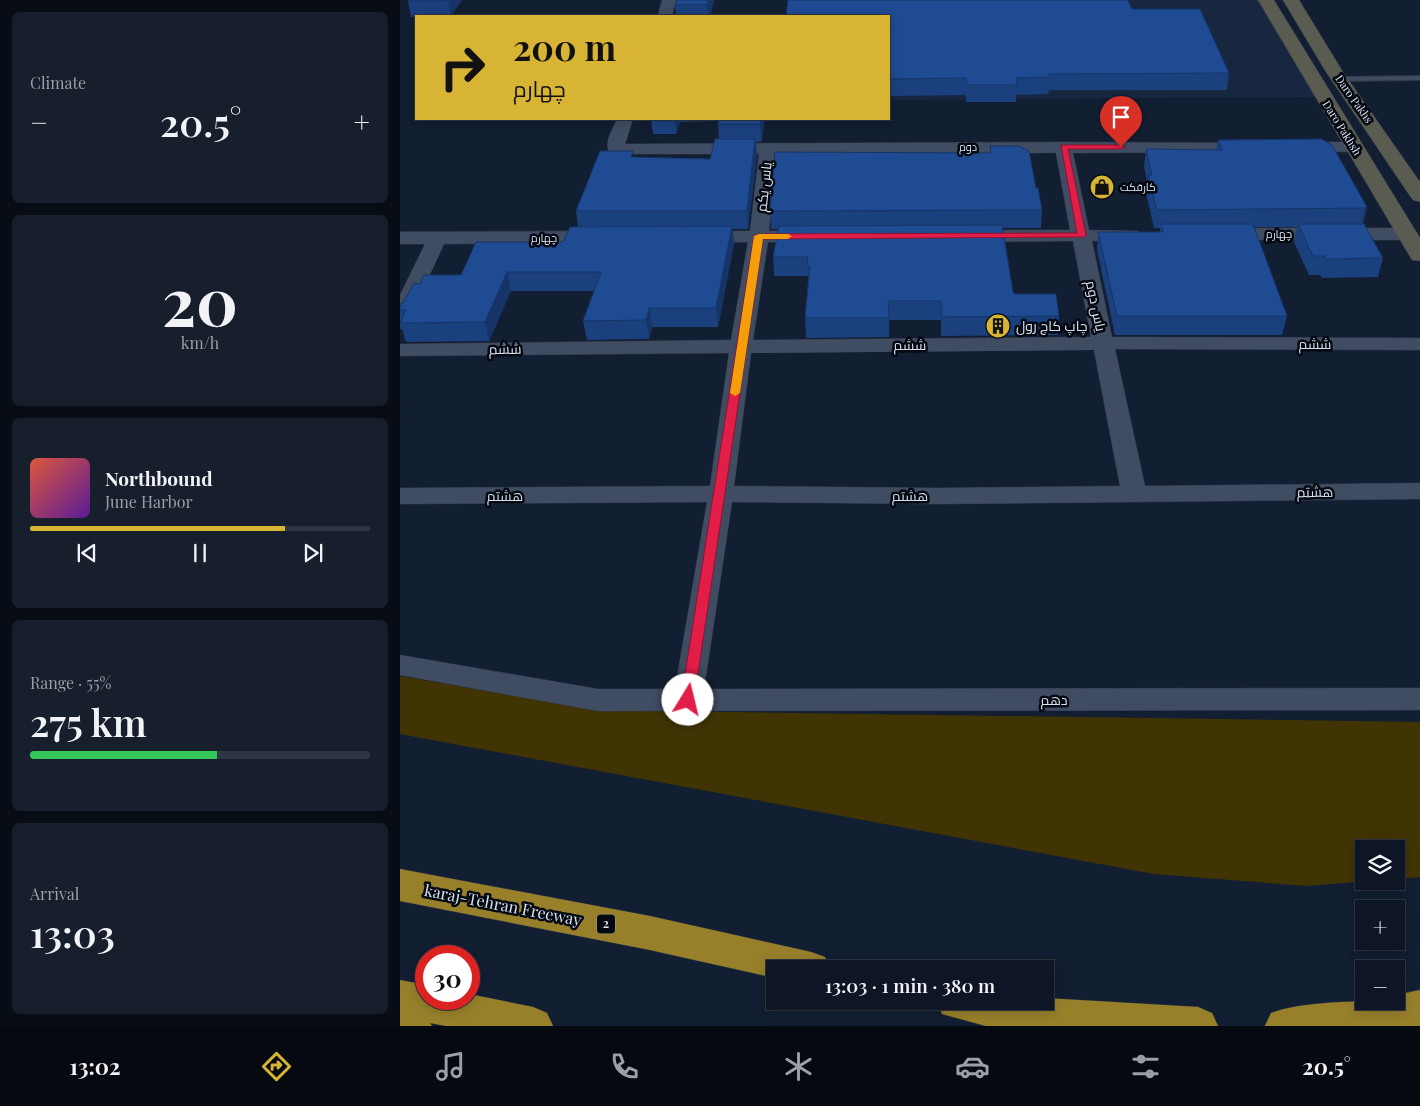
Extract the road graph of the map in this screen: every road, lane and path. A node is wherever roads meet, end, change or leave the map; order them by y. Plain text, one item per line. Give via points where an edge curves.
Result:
1 (669, 0) edge
2 (1266, 0) edge
3 (1291, 0) edge
4 (664, 15) edge
5 (1309, 73) junction
6 (1337, 75) junction
7 (1420, 78) edge
8 (625, 120) edge
9 (1064, 147) junction
10 (1263, 147) edge
11 (1283, 147) edge
12 (1353, 147) junction
13 (768, 148) junction
14 (1374, 178) junction
15 (1416, 189) edge
16 (1200, 234) edge
17 (1408, 234) junction
18 (1082, 235) junction
19 (1151, 235) edge
20 (759, 236) junction
21 (826, 236) edge
22 (954, 236) edge
23 (612, 237) edge
24 (681, 237) edge
25 (400, 238) edge
26 (437, 238) junction
27 (1420, 255) edge
28 (400, 317) edge
29 (1104, 343) junction
30 (1420, 344) edge
31 (741, 346) junction
32 (400, 350) edge
33 (1420, 491) edge
34 (720, 494) junction
35 (1134, 494) junction
36 (400, 496) edge
37 (400, 666) edge
38 (1420, 699) edge
39 (688, 700) junction
40 (400, 885) edge
41 (771, 960) edge
42 (400, 998) edge
43 (1420, 1008) edge
44 (996, 1010) edge
45 (1018, 1015) junction
46 (400, 1021) edge
47 (412, 1026) edge
48 (533, 1026) edge
49 (1074, 1026) edge
50 (1198, 1026) edge
51 (1285, 1026) edge

1 - 4 street
2 - 5 street, Daro Pakhsh
3 - 6 street, Daro Pakhs
5 - 6 street
5 - 12 street, Daro Pakhsh
6 - 7 lane
6 - 15 street, Daro Pakhs
8 - 13 street, دوم via 616,149
9 - 10 street, دوم
9 - 13 street, دوم
9 - 18 street, یاس دوم
11 - 12 street
12 - 14 street, Daro Pakhsh
13 - 20 street, یاس یکم
14 - 15 street via 1390,173
14 - 17 street, Daro Pakhsh
16 - 17 street, چهارم
17 - 27 street, Daro Pakhsh
18 - 19 street
18 - 22 street
18 - 29 street, یاس دوم
20 - 21 street
20 - 24 street
20 - 31 street, یاس یکم
23 - 26 street, چهارم
25 - 26 street, چهارم
26 - 28 street
29 - 30 street, ششم
29 - 31 street, ششم
29 - 35 street, یاس دوم
31 - 32 street, ششم
31 - 34 street, یاس یکم
33 - 35 street, هشتم
34 - 35 street, هشتم
34 - 36 street, هشتم
34 - 39 street, یاس یکم
37 - 39 street, دهم via 598,700
38 - 39 street, دهم
40 - 41 highway, karaj-Tehran Freeway / 2 via 650,933
42 - 48 highway
43 - 51 highway via 1367,1020
44 - 45 highway
45 - 49 highway
45 - 50 highway
46 - 47 highway

